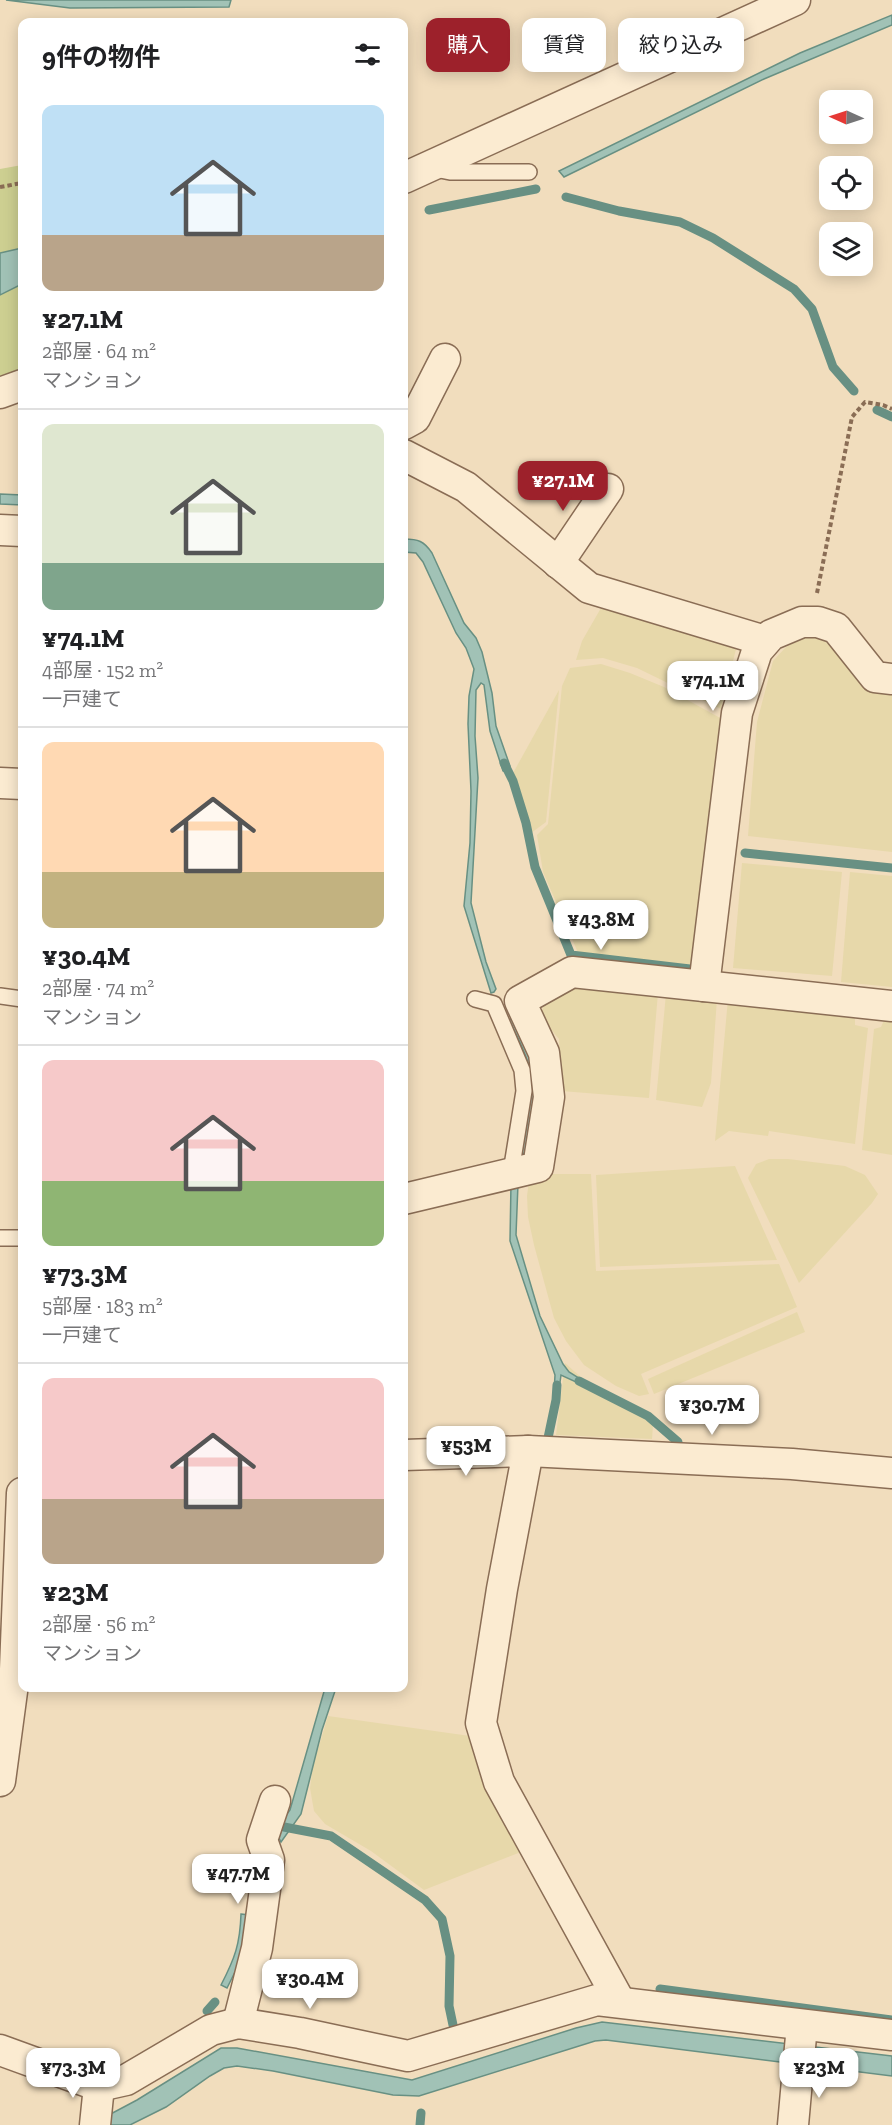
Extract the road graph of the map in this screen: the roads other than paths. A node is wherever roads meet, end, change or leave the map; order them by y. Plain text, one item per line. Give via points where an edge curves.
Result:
1 (795, 0) edge
2 (529, 172) dead end
3 (415, 173) edge
4 (445, 359) dead end
5 (18, 386) edge
6 (0, 393) edge
7 (408, 421) edge
8 (408, 457) edge
9 (608, 489) dead end
10 (0, 530) edge
11 (18, 531) edge
12 (558, 563) junction
13 (765, 641) junction
14 (892, 679) edge
15 (0, 783) edge
16 (18, 784) edge
17 (704, 986) junction
18 (0, 996) edge
19 (18, 998) edge
20 (475, 999) dead end
21 (892, 1006) edge
22 (511, 1172) junction
23 (408, 1198) edge
24 (0, 1238) edge
25 (18, 1238) edge
26 (528, 1452) junction
27 (408, 1455) edge
28 (892, 1473) edge
29 (18, 1480) edge
30 (0, 1481) edge
31 (18, 1594) edge
32 (0, 1781) edge
33 (275, 1801) dead end
34 (620, 2002) junction
35 (238, 2023) junction
36 (892, 2035) edge
37 (800, 2045) junction
38 (0, 2050) edge
39 (99, 2086) junction
40 (95, 2121) edge
41 (793, 2125) edge

1 - 3 street
2 - 3 lane
4 - 7 street via 415,417
5 - 6 street
8 - 12 street via 466,487
9 - 12 street
10 - 11 street
12 - 13 street via 588,588
13 - 14 street via 802,622 818,622 836,628 875,677
13 - 17 street via 757,651 737,713
15 - 16 street
17 - 21 street
17 - 22 street via 572,972 520,1001 544,1053 549,1097 538,1167
18 - 19 lane
20 - 22 lane via 494,1004 522,1071 524,1091
22 - 23 street
24 - 25 lane
26 - 27 street
26 - 28 street via 792,1464
26 - 34 street via 481,1723 499,1782
29 - 30 street
31 - 32 street via 15,1669
33 - 35 street via 262,1840 269,1860 257,1948
34 - 35 street via 597,2000 408,2056
34 - 37 street
35 - 39 street via 211,2030 126,2080
36 - 37 street
37 - 41 street
38 - 39 street
39 - 40 street

